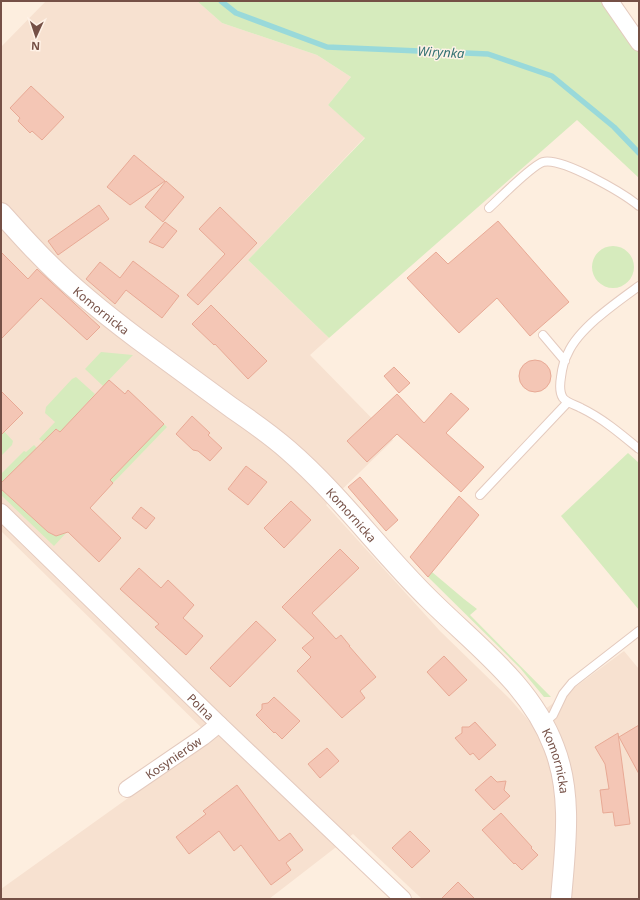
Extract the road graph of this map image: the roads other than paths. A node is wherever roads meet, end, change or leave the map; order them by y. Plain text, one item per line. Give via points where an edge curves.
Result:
1 (610, 1) edge
2 (639, 43) edge
3 (639, 206) edge
4 (489, 208) dead end
5 (1, 213) edge
6 (639, 286) edge
7 (543, 335) dead end
8 (565, 361) junction
9 (568, 402) junction
10 (639, 449) edge
11 (480, 495) dead end
12 (1, 512) edge
13 (639, 631) edge
14 (544, 723) junction
15 (218, 724) junction
16 (127, 789) dead end
17 (403, 899) edge
18 (561, 899) edge

1 - 2 street
3 - 4 lane via 586,175 561,164 542,162 533,167
5 - 14 street, Komornicka via 36,251 88,300 138,340 287,448 340,500 423,594 503,670
6 - 8 lane via 583,332 573,344
7 - 8 lane
8 - 9 lane via 560,390
9 - 10 lane via 594,416
9 - 11 lane
12 - 15 street, Polna
13 - 14 lane via 572,683 563,694 553,715
14 - 18 street, Komornicka via 559,762 566,807
15 - 16 street, Kosynierów
15 - 17 street, Polna

